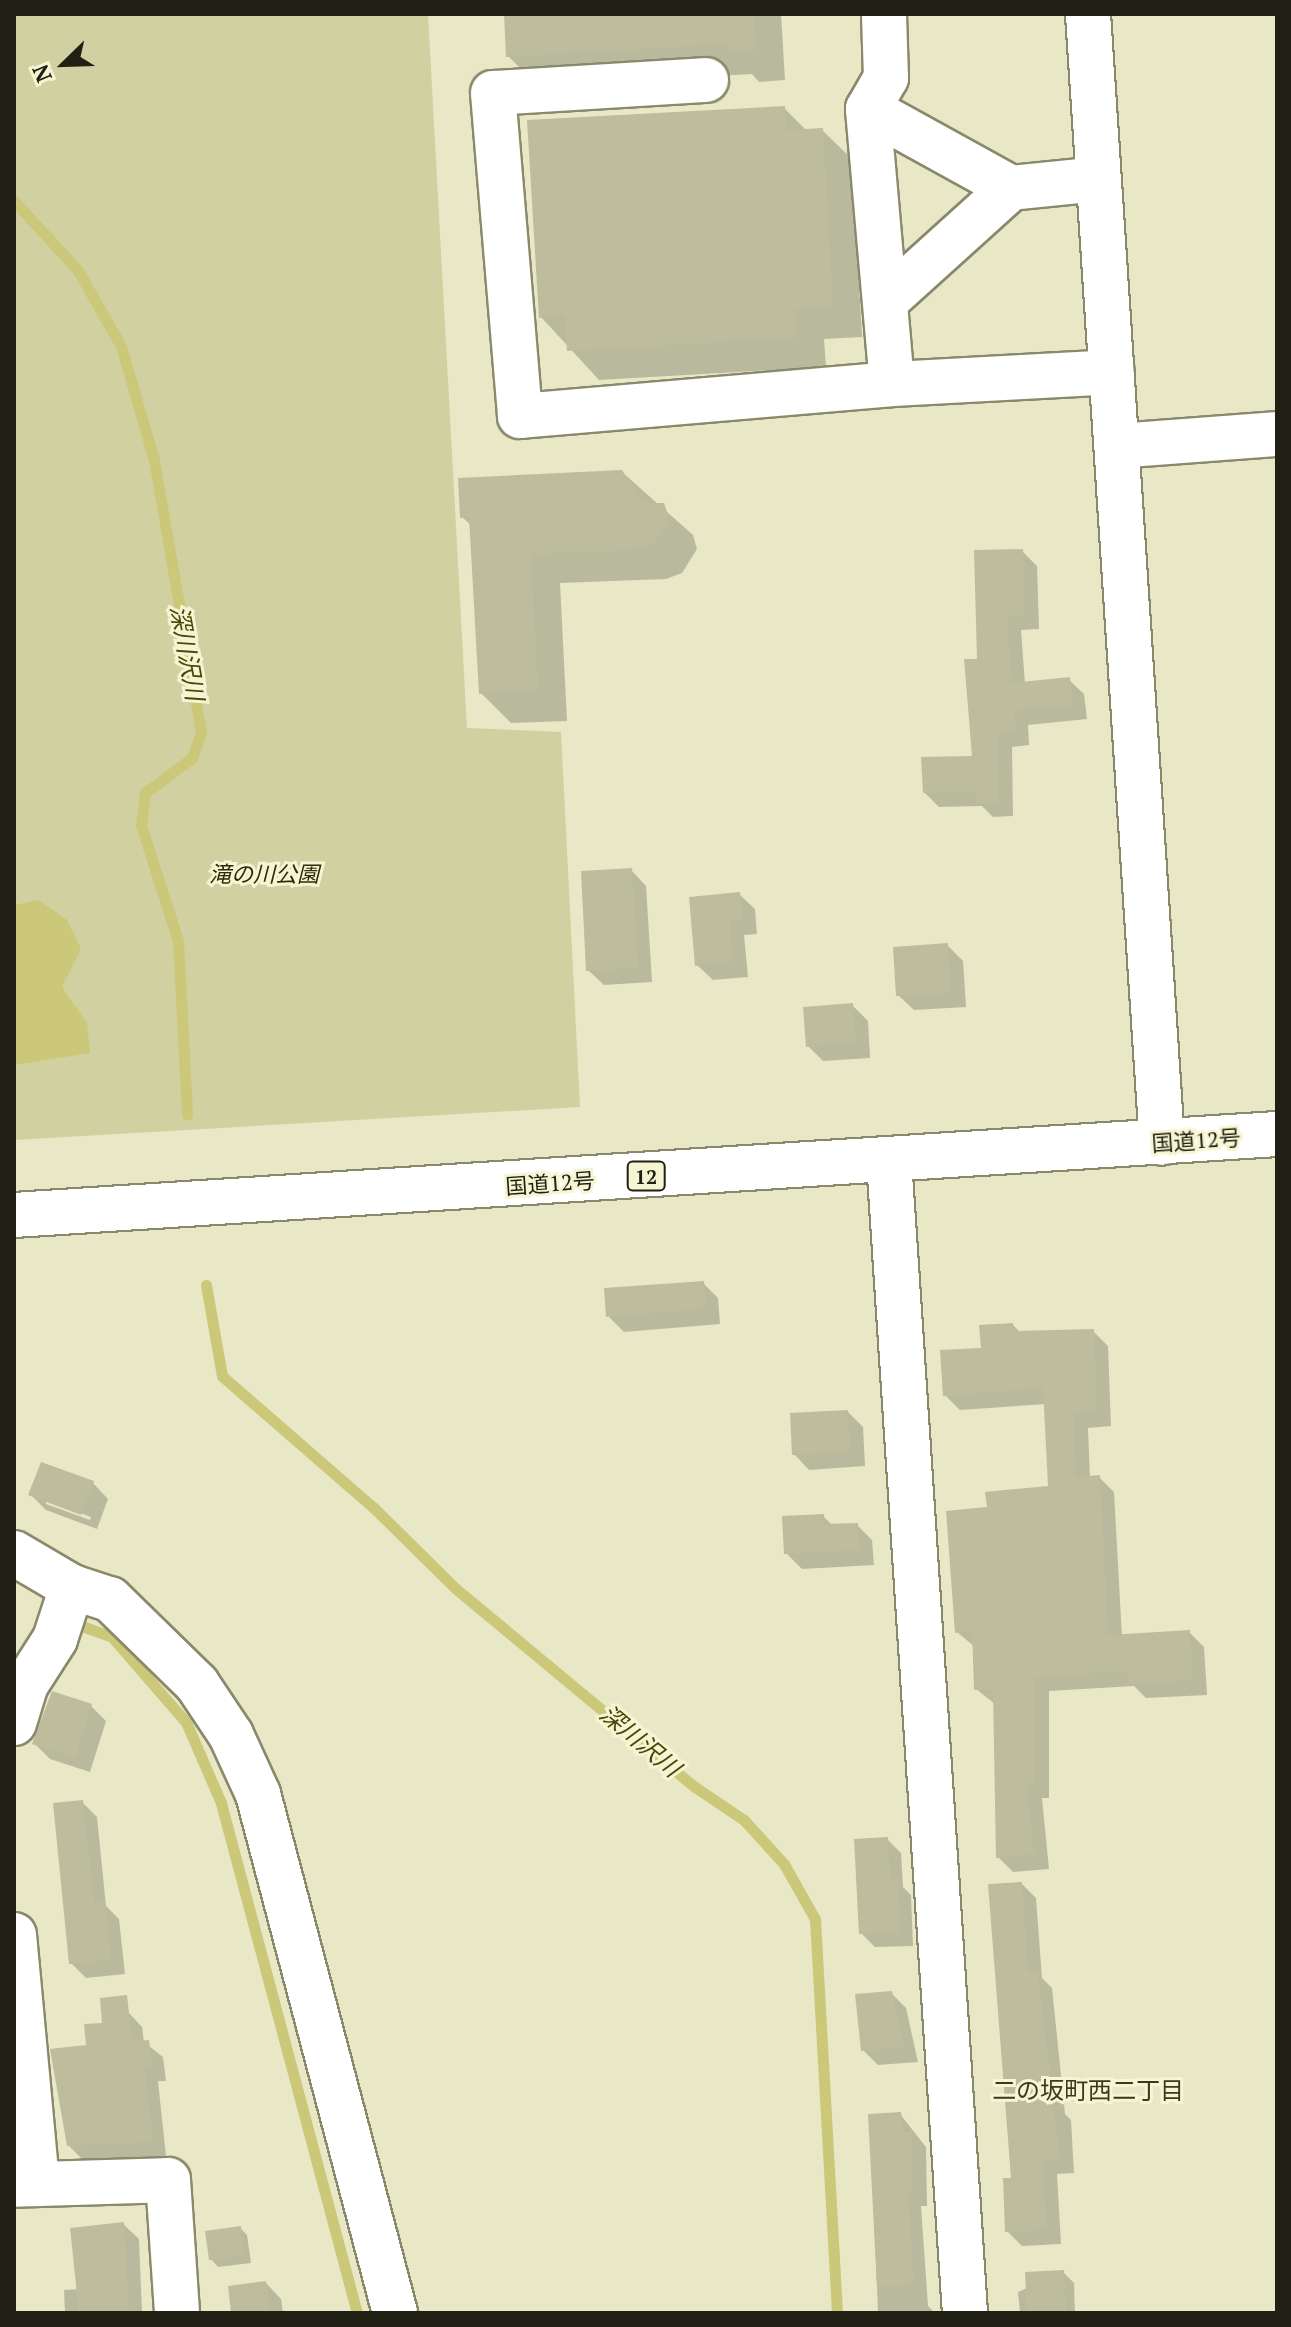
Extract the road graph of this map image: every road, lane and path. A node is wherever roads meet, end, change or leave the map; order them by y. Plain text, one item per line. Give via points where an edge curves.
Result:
1 (884, 14) edge
2 (1088, 14) edge
3 (706, 80) dead end
4 (868, 109) junction
5 (1099, 179) junction
6 (1011, 188) junction
7 (887, 300) junction
8 (1112, 372) junction
9 (892, 384) junction
10 (1277, 434) edge
11 (1117, 446) junction
12 (1277, 1134) edge
13 (1162, 1143) junction
14 (889, 1160) junction
15 (14, 1215) edge
16 (14, 1553) edge
17 (72, 1587) junction
18 (14, 1723) edge
19 (14, 1935) edge
20 (26, 2185) edge
21 (177, 2313) edge
22 (395, 2313) edge
23 (965, 2313) edge

1 - 4 main road via 886,78
2 - 5 main road
3 - 9 main road via 493,93 520,416
4 - 6 main road
4 - 7 main road
5 - 6 main road
5 - 8 main road
6 - 7 main road
7 - 9 main road
8 - 9 main road
8 - 11 main road
10 - 11 main road
11 - 13 main road
12 - 13 main road, 国道12号 / 12
13 - 14 main road, 国道12号 / 12
14 - 15 main road, 国道12号 / 12
14 - 23 main road
16 - 17 main road
17 - 18 main road via 55,1639 25,1686
17 - 22 main road via 110,1599 197,1684 231,1735 258,1794
19 - 20 main road
20 - 21 main road via 168,2180

